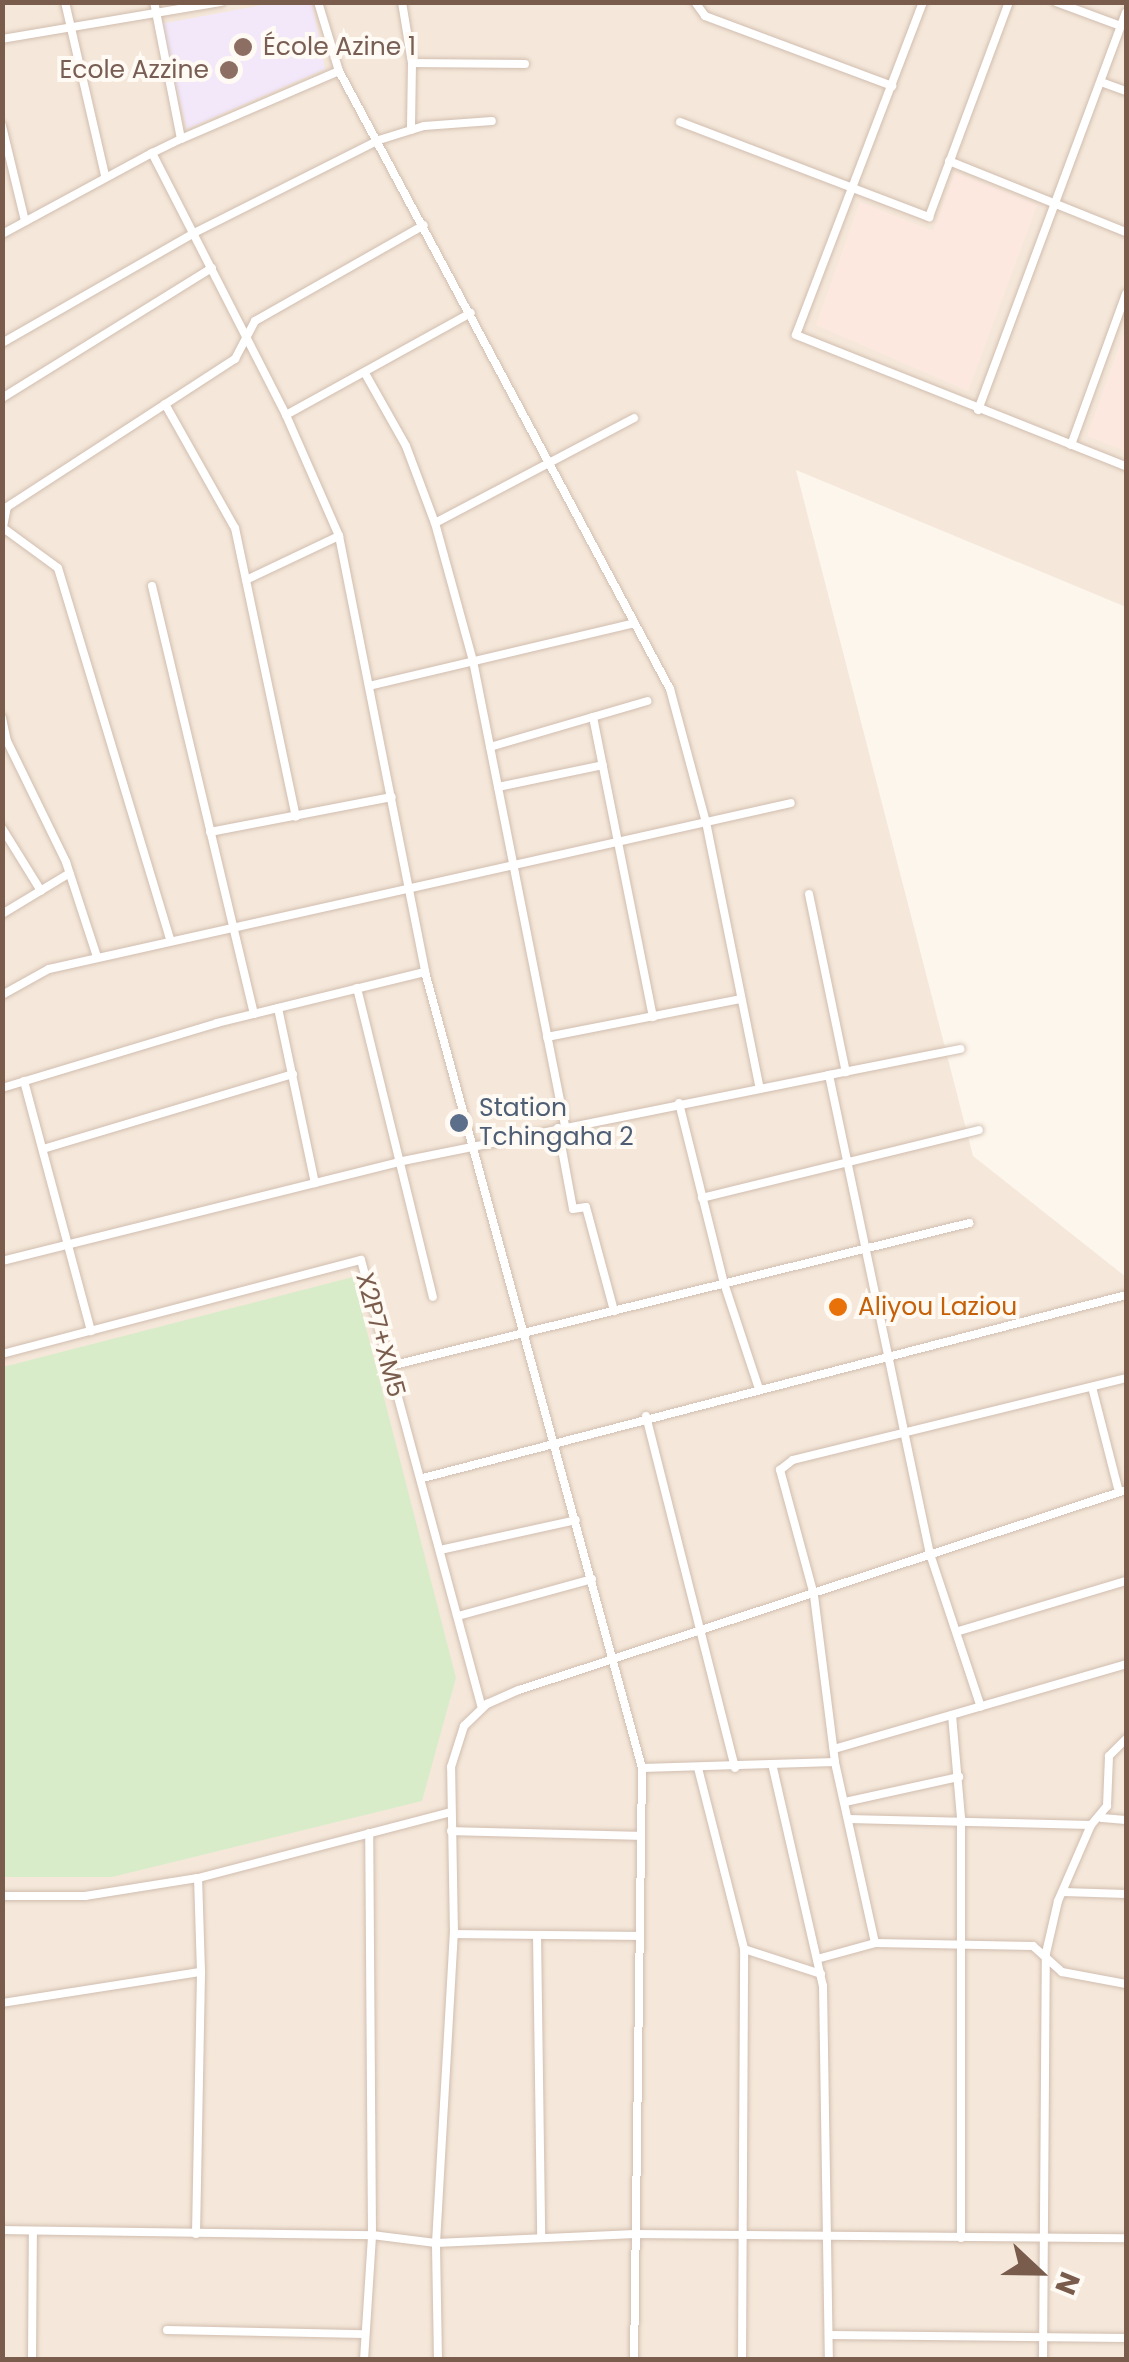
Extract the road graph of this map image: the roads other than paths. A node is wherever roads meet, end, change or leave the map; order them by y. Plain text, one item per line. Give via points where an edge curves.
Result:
1 (64, 2) edge
2 (154, 2) edge
3 (222, 2) edge
4 (318, 2) edge
5 (402, 2) edge
6 (694, 2) edge
7 (922, 2) edge
8 (1009, 2) edge
9 (1056, 2) edge
10 (1126, 13) edge
11 (157, 15) junction
12 (69, 25) junction
13 (1122, 26) junction
14 (2, 38) edge
15 (412, 63) junction
16 (524, 64) dead end
17 (338, 71) junction
18 (1100, 82) junction
19 (892, 86) junction
20 (1126, 91) edge
21 (492, 121) dead end
22 (680, 122) dead end
23 (2, 126) edge
24 (411, 130) junction
25 (180, 140) junction
26 (379, 140) junction
27 (152, 153) junction
28 (949, 161) junction
29 (105, 175) junction
30 (856, 185) junction
31 (1054, 204) junction
32 (25, 221) junction
33 (424, 225) junction
34 (1126, 232) edge
35 (2, 234) edge
36 (194, 234) junction
37 (212, 268) junction
38 (1126, 294) edge
39 (471, 313) junction
40 (247, 336) junction
41 (2, 343) edge
42 (366, 374) junction
43 (2, 398) edge
44 (165, 404) junction
45 (978, 410) junction
46 (286, 415) junction
47 (634, 418) dead end
48 (1071, 445) junction
49 (548, 461) junction
50 (1126, 466) edge
51 (4, 503) edge
52 (436, 523) junction
53 (4, 530) edge
54 (338, 536) junction
55 (246, 580) junction
56 (152, 586) dead end
57 (632, 624) junction
58 (473, 661) junction
59 (369, 686) junction
60 (646, 701) dead end
61 (594, 717) junction
62 (2, 718) edge
63 (5, 742) edge
64 (490, 747) junction
65 (603, 764) junction
66 (498, 786) junction
67 (392, 798) junction
68 (791, 803) dead end
69 (296, 817) junction
70 (706, 822) junction
71 (2, 828) edge
72 (210, 832) junction
73 (620, 843) junction
74 (514, 869) junction
75 (70, 873) junction
76 (40, 891) junction
77 (409, 891) junction
78 (809, 894) dead end
79 (2, 914) edge
80 (236, 929) junction
81 (170, 940) junction
82 (97, 958) junction
83 (425, 972) junction
84 (358, 988) junction
85 (2, 995) edge
86 (741, 1000) junction
87 (278, 1008) junction
88 (254, 1014) junction
89 (653, 1016) junction
90 (547, 1037) junction
91 (960, 1048) dead end
92 (846, 1072) junction
93 (293, 1074) junction
94 (829, 1075) junction
95 (24, 1081) junction
96 (2, 1088) edge
97 (760, 1089) junction
98 (679, 1103) junction
99 (561, 1127) junction
100 (979, 1130) dead end
101 (477, 1146) junction
102 (42, 1149) junction
103 (398, 1162) junction
104 (848, 1165) junction
105 (315, 1183) junction
106 (702, 1198) junction
107 (969, 1223) dead end
108 (68, 1246) junction
109 (866, 1249) junction
110 (2, 1261) edge
111 (724, 1284) junction
112 (1126, 1295) edge
113 (432, 1297) dead end
114 (614, 1311) junction
115 (91, 1330) junction
116 (527, 1332) junction
117 (2, 1354) edge
118 (888, 1357) junction
119 (386, 1368) junction
120 (1126, 1378) edge
121 (1092, 1387) junction
122 (759, 1389) junction
123 (646, 1416) junction
124 (905, 1438) junction
125 (555, 1439) junction
126 (423, 1478) junction
127 (1123, 1491) edge
128 (576, 1520) junction
129 (440, 1550) junction
130 (929, 1551) junction
131 (592, 1578) junction
132 (1126, 1580) edge
133 (814, 1594) junction
134 (458, 1616) junction
135 (704, 1631) junction
136 (959, 1631) junction
137 (614, 1660) junction
138 (1126, 1664) edge
139 (981, 1707) junction
140 (482, 1708) junction
141 (952, 1715) junction
142 (1126, 1739) edge
143 (834, 1750) junction
144 (836, 1762) junction
145 (642, 1768) junction
146 (698, 1768) junction
147 (734, 1768) junction
148 (773, 1768) junction
149 (959, 1777) junction
150 (845, 1802) junction
151 (451, 1812) junction
152 (961, 1818) junction
153 (1102, 1818) junction
154 (849, 1819) junction
155 (1126, 1820) edge
156 (1091, 1825) junction
157 (451, 1831) junction
158 (369, 1833) junction
159 (641, 1836) junction
160 (198, 1878) junction
161 (1063, 1892) junction
162 (1126, 1894) edge
163 (2, 1896) edge
164 (454, 1934) junction
165 (536, 1935) junction
166 (640, 1936) junction
167 (875, 1943) junction
168 (956, 1948) junction
169 (744, 1949) junction
170 (1046, 1952) junction
171 (818, 1959) junction
172 (200, 1972) junction
173 (820, 1974) junction
174 (1126, 1984) edge
175 (2, 2003) edge
176 (2, 2230) edge
177 (34, 2231) junction
178 (196, 2234) junction
179 (636, 2234) junction
180 (372, 2235) junction
181 (541, 2236) junction
182 (741, 2236) junction
183 (829, 2238) junction
184 (960, 2238) junction
185 (1046, 2238) junction
186 (1126, 2238) edge
187 (436, 2243) junction
188 (167, 2330) dead end
189 (364, 2334) junction
190 (830, 2335) junction
191 (1044, 2337) junction
192 (1126, 2338) edge
193 (32, 2360) edge
194 (364, 2360) edge
195 (438, 2360) edge
196 (634, 2360) edge
197 (742, 2360) edge
198 (829, 2360) edge
199 (1043, 2360) edge

1 - 12 street
2 - 11 street
3 - 11 street
4 - 17 street
5 - 15 street
6 - 19 street via 705,16
7 - 19 street
8 - 28 street
9 - 13 street
10 - 13 street
11 - 12 street
11 - 25 street
12 - 14 street
12 - 29 street
13 - 18 street
15 - 16 street
15 - 24 street
17 - 25 street
17 - 26 street
18 - 20 street
18 - 31 street
19 - 30 street
21 - 24 street
22 - 30 street
23 - 32 street
24 - 26 street
25 - 27 street
26 - 33 street
26 - 36 street
27 - 29 street
27 - 36 street
28 - 30 street via 929,216
28 - 31 street
29 - 32 street
30 - 45 street via 796,335
31 - 34 street
31 - 45 street
32 - 35 street
33 - 39 street
33 - 40 street via 255,322
36 - 37 street
36 - 41 street
37 - 40 street
37 - 43 street
38 - 48 street
39 - 42 street
39 - 49 street
40 - 44 street via 236,359
40 - 46 street
42 - 46 street
42 - 52 street via 406,446
44 - 51 street
44 - 55 street via 235,528
45 - 48 street
46 - 54 street
47 - 49 street
48 - 50 street
49 - 52 street
49 - 57 street
51 - 53 street
52 - 58 street
53 - 81 street via 58,568
54 - 55 street
54 - 59 street
55 - 69 street
56 - 72 street
57 - 58 street
57 - 70 street via 670,690
58 - 59 street
58 - 64 street
59 - 67 street
60 - 61 street
61 - 64 street
61 - 65 street
62 - 63 street
63 - 75 street
64 - 66 street
65 - 66 street
65 - 73 street
66 - 74 street
67 - 69 street
67 - 77 street
68 - 70 street
69 - 72 street
70 - 73 street
70 - 86 street
71 - 76 street
72 - 80 street
73 - 74 street
73 - 89 street
74 - 77 street
74 - 90 street
75 - 76 street
75 - 82 street
76 - 79 street
77 - 80 street
77 - 83 street
78 - 92 street
80 - 81 street
80 - 88 street
81 - 82 street
82 - 85 street via 48,969
83 - 84 street
83 - 101 street
84 - 87 street
84 - 103 street
86 - 89 street
86 - 97 street
87 - 88 street
87 - 93 street
88 - 95 street
89 - 90 street
90 - 99 street
91 - 92 street
92 - 94 street
93 - 102 street
93 - 105 street
94 - 97 street
94 - 104 street
95 - 96 street
95 - 102 street
97 - 98 street
98 - 99 street
98 - 106 street
99 - 101 street
99 - 114 street via 573,1210 586,1207
100 - 104 street
101 - 103 street
101 - 116 street
102 - 108 street
103 - 105 street
103 - 113 street
104 - 106 street
104 - 109 street
105 - 108 street
106 - 111 street
107 - 109 street
108 - 110 street
108 - 115 street
109 - 111 street
109 - 118 street
111 - 114 street
111 - 122 street
112 - 118 street
114 - 116 street
115 - 117 street, X2P7+XM5
115 - 119 street, X2P7+XM5 via 360,1260
116 - 119 street
116 - 125 street
118 - 122 street
118 - 124 street
119 - 126 street, X2P7+XM5
120 - 121 street
121 - 124 street
121 - 127 street
122 - 123 street
123 - 125 street
123 - 135 street
124 - 130 street
124 - 133 street via 793,1460 780,1470
125 - 126 street
125 - 128 street
126 - 129 street, X2P7+XM5
127 - 130 street
128 - 129 street
128 - 131 street
129 - 134 street, X2P7+XM5
130 - 133 street
130 - 136 street
131 - 134 street
131 - 137 street
132 - 136 street
133 - 135 street
133 - 143 street
134 - 140 street, X2P7+XM5
135 - 137 street
135 - 147 street
136 - 139 street
137 - 140 street
137 - 145 street
138 - 139 street
139 - 141 street
140 - 151 street via 464,1726 451,1767
141 - 143 street
141 - 149 street
142 - 153 street via 1109,1756
143 - 144 street
144 - 148 street
144 - 150 street
145 - 146 street
145 - 159 street
146 - 147 street
146 - 169 street
147 - 148 street
148 - 171 street
149 - 150 street
149 - 152 street
150 - 154 street
151 - 157 street
151 - 158 street
152 - 154 street
152 - 156 street
152 - 168 street
153 - 155 street
153 - 156 street
154 - 167 street
156 - 161 street
157 - 159 street
157 - 164 street
158 - 160 street
158 - 180 street
159 - 166 street
160 - 163 street via 85,1896
160 - 172 street
161 - 162 street
161 - 170 street
164 - 165 street
164 - 187 street
165 - 166 street
165 - 181 street
166 - 179 street
167 - 168 street
167 - 171 street
168 - 170 street via 1032,1946
168 - 184 street
169 - 173 street
169 - 182 street
170 - 174 street via 1062,1972
170 - 185 street
171 - 173 street
172 - 175 street
172 - 178 street
173 - 183 street
176 - 177 street
177 - 178 street
177 - 193 street
178 - 180 street
179 - 181 street
179 - 182 street
179 - 196 street
180 - 187 street
180 - 189 street
181 - 187 street
182 - 183 street
182 - 197 street
183 - 184 street
183 - 190 street
184 - 185 street
185 - 186 street
185 - 191 street
187 - 195 street
188 - 189 street
189 - 194 street
190 - 191 street
190 - 198 street
191 - 192 street
191 - 199 street

